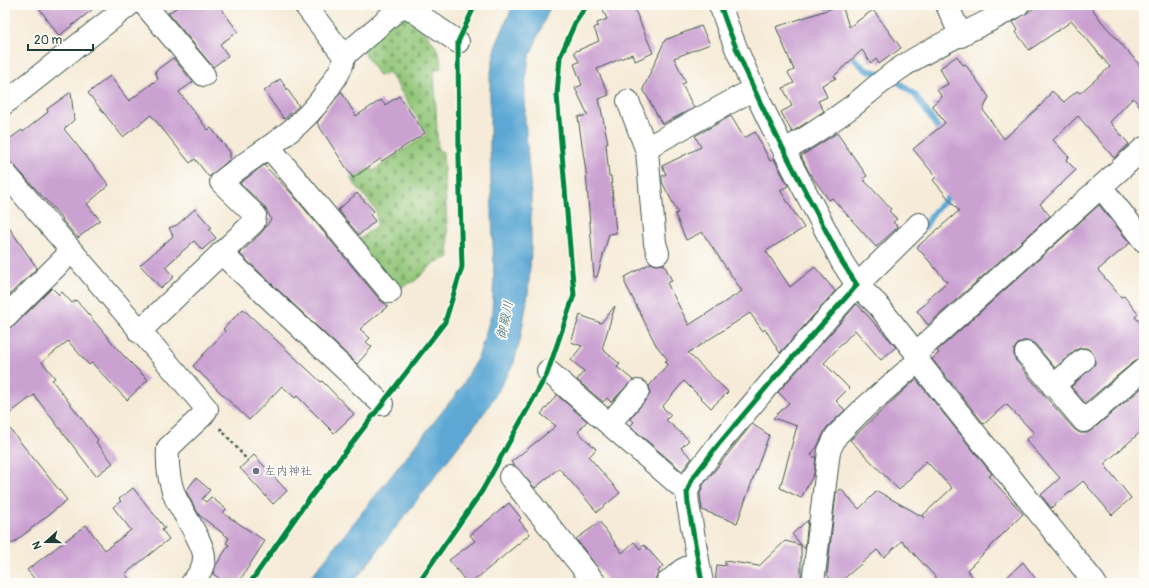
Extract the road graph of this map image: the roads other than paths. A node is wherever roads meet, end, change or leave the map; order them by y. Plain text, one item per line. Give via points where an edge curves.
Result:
1 (129, 5) edge
2 (145, 5) edge
3 (305, 5) edge
4 (720, 5) edge
5 (947, 5) edge
6 (1018, 5) edge
7 (961, 36) junction
8 (458, 42) dead end
9 (344, 56) junction
10 (204, 75) dead end
11 (754, 89) junction
12 (628, 101) dead end
13 (5, 102) edge
14 (269, 147) junction
15 (646, 148) junction
16 (1144, 148) edge
17 (785, 150) junction
18 (5, 173) edge
19 (1101, 187) junction
20 (919, 224) dead end
21 (1144, 241) edge
22 (71, 252) junction
23 (222, 253) junction
24 (658, 253) dead end
25 (857, 285) junction
26 (390, 292) dead end
27 (5, 317) edge
28 (139, 332) junction
29 (1026, 353) dead end
30 (917, 357) junction
31 (1083, 360) dead end
32 (1144, 369) edge
33 (548, 371) dead end
34 (1053, 386) junction
35 (638, 391) dead end
36 (382, 404) dead end
37 (609, 424) junction
38 (510, 477) dead end
39 (688, 491) junction
40 (698, 562) junction
41 (192, 583) edge
42 (595, 583) edge
43 (667, 583) edge
44 (702, 583) edge
45 (813, 583) edge
46 (1095, 583) edge

1 - 13 street
2 - 10 street
3 - 9 street
4 - 11 street via 731,38
5 - 7 street
6 - 7 street
7 - 17 street via 922,54 806,139
8 - 9 street via 408,7 401,6
9 - 14 street via 343,66 317,107
11 - 15 street
11 - 17 street
12 - 15 street
14 - 23 street via 221,182 255,215 255,219
14 - 26 street
15 - 24 street
16 - 19 street
17 - 25 street via 842,262
18 - 22 street
19 - 21 street
19 - 30 street
20 - 25 street
22 - 27 street
22 - 28 street
23 - 28 street
23 - 36 street
25 - 30 street via 878,304
25 - 39 street via 718,445 692,479
28 - 41 street via 206,410 168,448 169,471 176,498 204,558 199,574
29 - 34 street
30 - 45 street via 836,436 829,451
30 - 46 street
31 - 34 street
32 - 34 street via 1084,422
33 - 37 street
35 - 37 street
37 - 39 street
38 - 42 street
39 - 40 street
40 - 43 street
40 - 44 street

